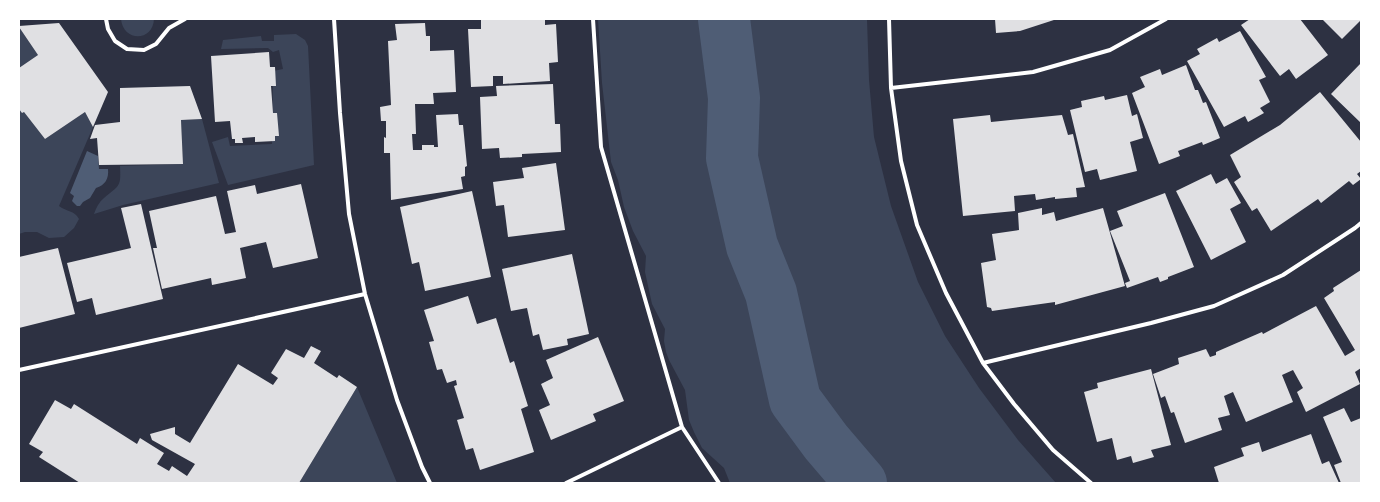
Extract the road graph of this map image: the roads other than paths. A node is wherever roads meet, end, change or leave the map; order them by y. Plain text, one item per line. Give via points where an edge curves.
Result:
1 (106, 19) edge
2 (185, 19) edge
3 (334, 19) edge
4 (593, 19) edge
5 (889, 19) edge
6 (1166, 19) edge
7 (891, 88) junction
8 (1361, 223) edge
9 (365, 294) junction
10 (983, 363) junction
11 (19, 370) edge
12 (682, 427) junction
13 (430, 483) edge
14 (566, 483) edge
15 (719, 483) edge
16 (1091, 483) edge

1 - 2 street via 108,29 115,40 127,48 144,50 156,44 169,28
3 - 9 street via 349,214
4 - 12 street via 601,147
5 - 7 street
6 - 7 street via 1110,50 1033,72
7 - 10 street via 901,162 917,225 946,293
8 - 10 street via 1283,275 1214,306
9 - 11 street
9 - 13 street via 397,400
10 - 16 street via 1054,450
12 - 14 street
12 - 15 street

